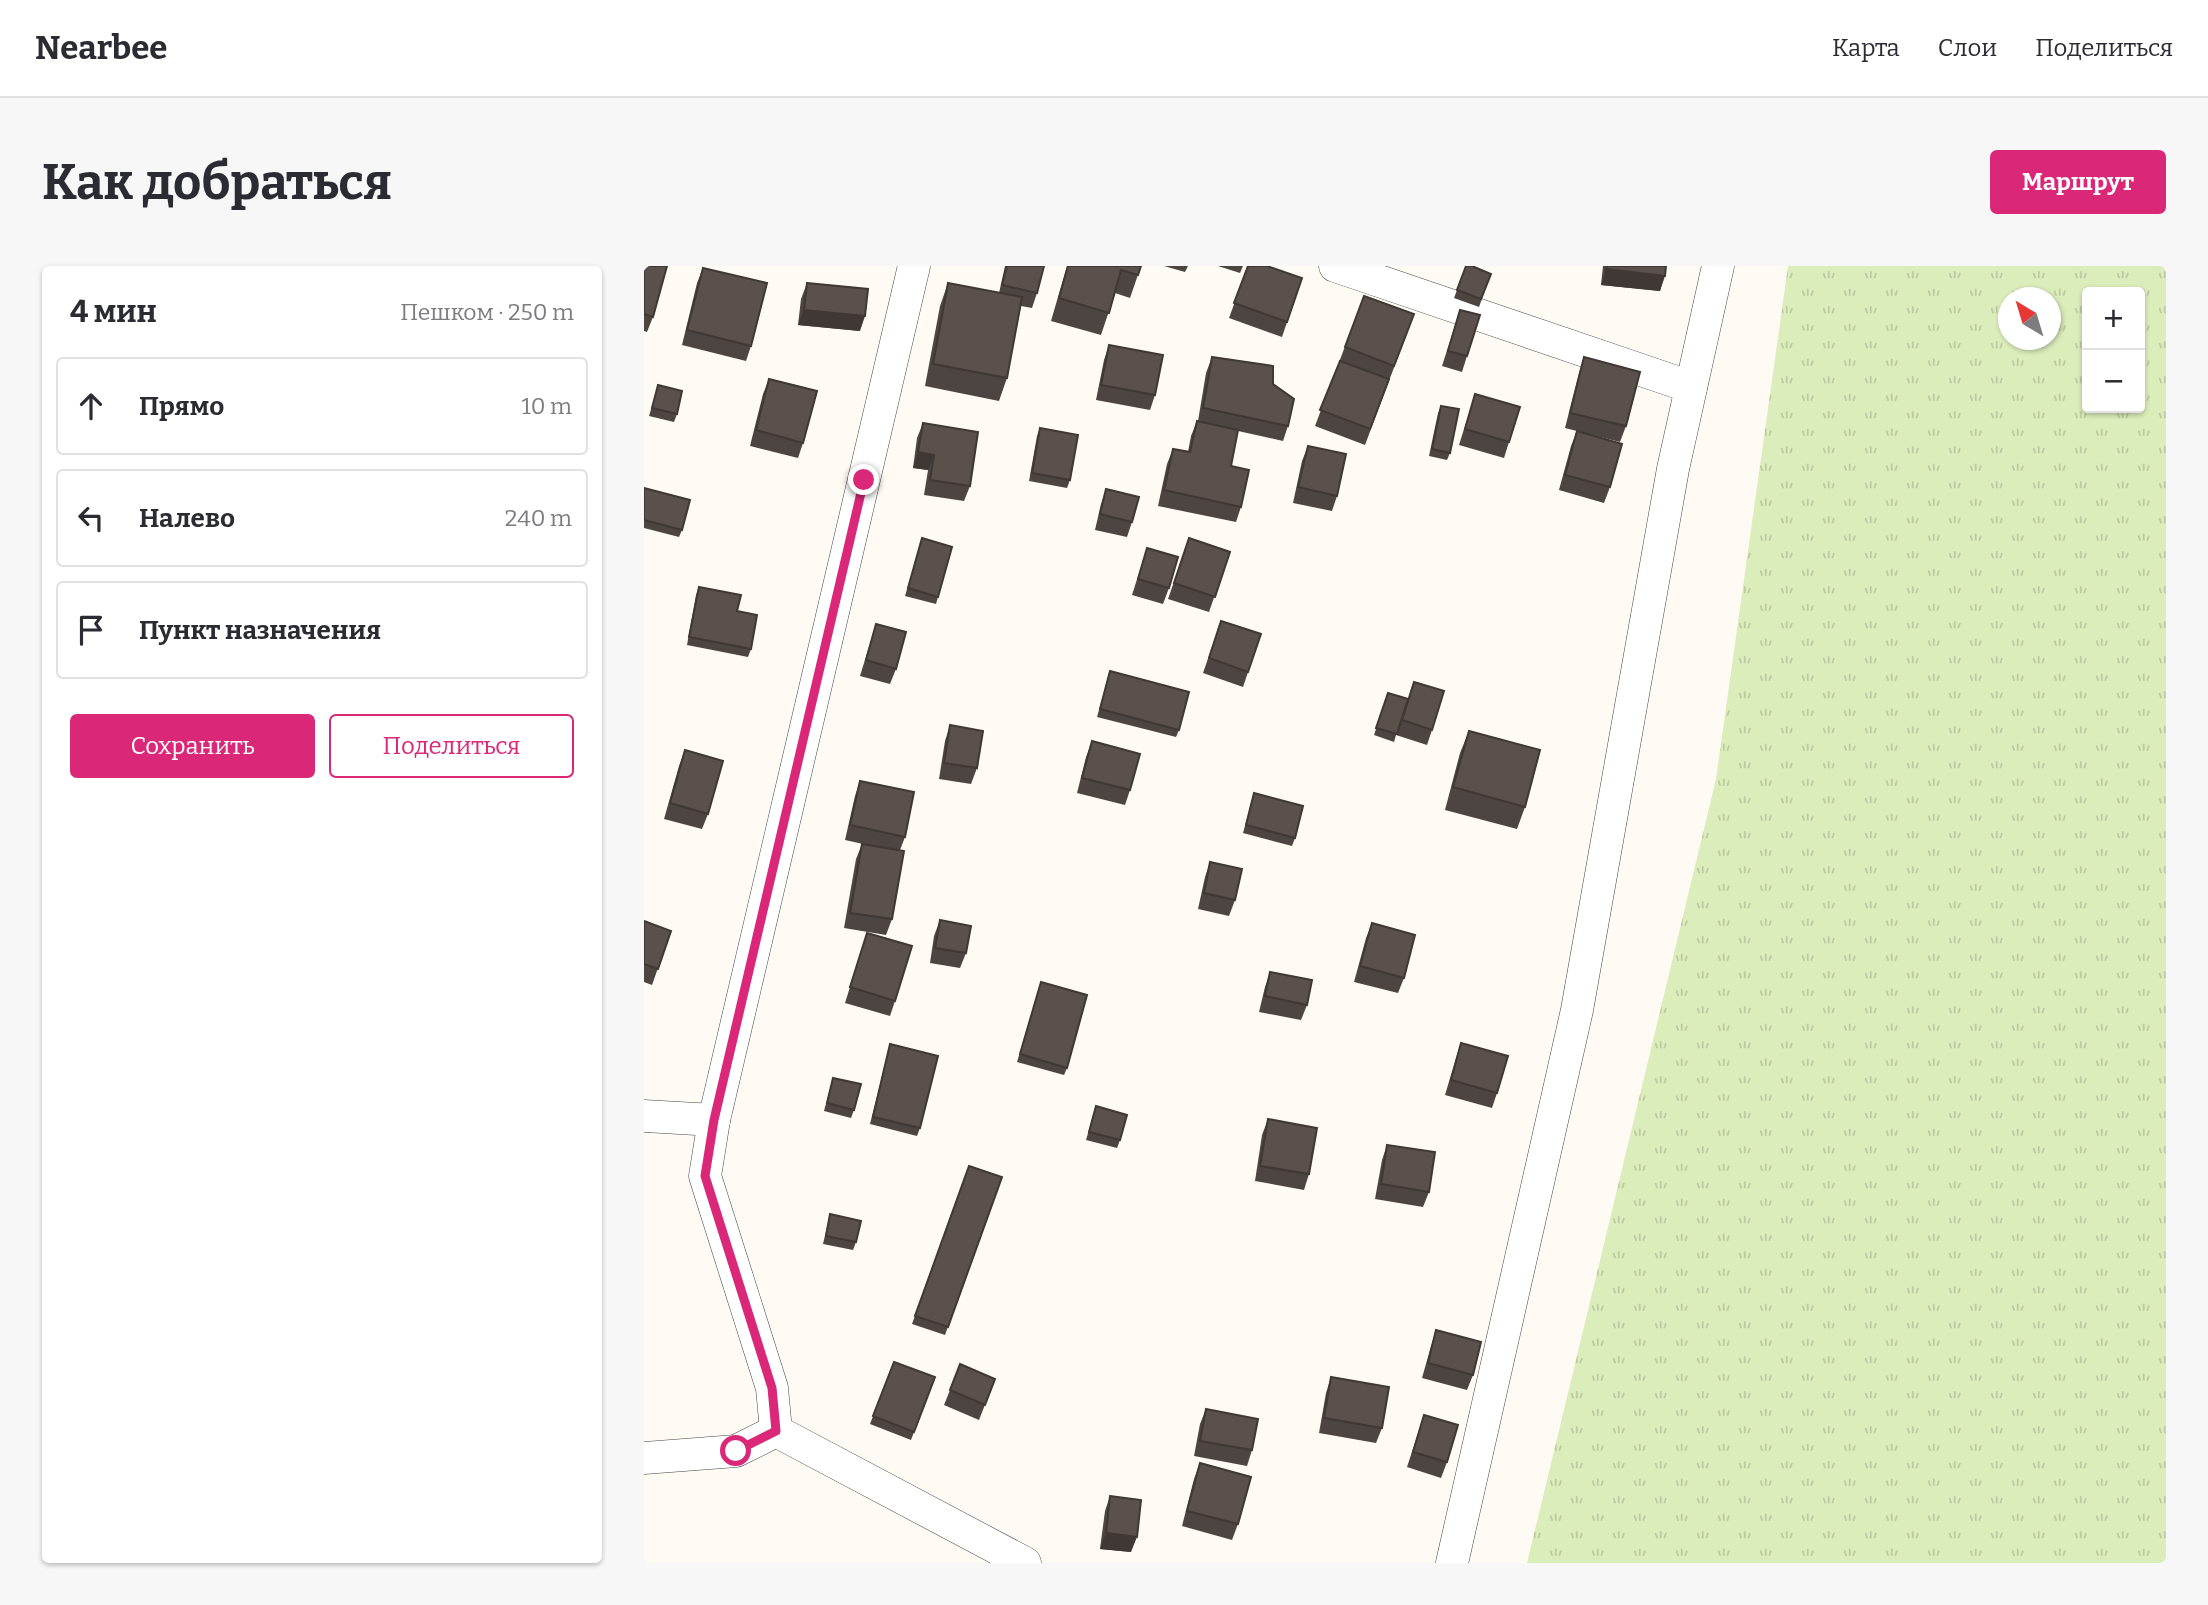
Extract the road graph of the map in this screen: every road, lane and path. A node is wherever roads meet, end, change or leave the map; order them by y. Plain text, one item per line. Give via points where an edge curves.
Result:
1 (914, 266) edge
2 (1335, 266) edge
3 (1718, 266) edge
4 (1691, 387) junction
5 (644, 1116) edge
6 (714, 1120) junction
7 (776, 1431) junction
8 (644, 1458) edge
9 (1025, 1563) edge
10 (1452, 1563) edge

1 - 6 street
2 - 4 street
3 - 4 street
4 - 10 street via 1577,1010
5 - 6 street
6 - 7 street via 705,1176 772,1388
7 - 8 street via 736,1451
7 - 9 street

